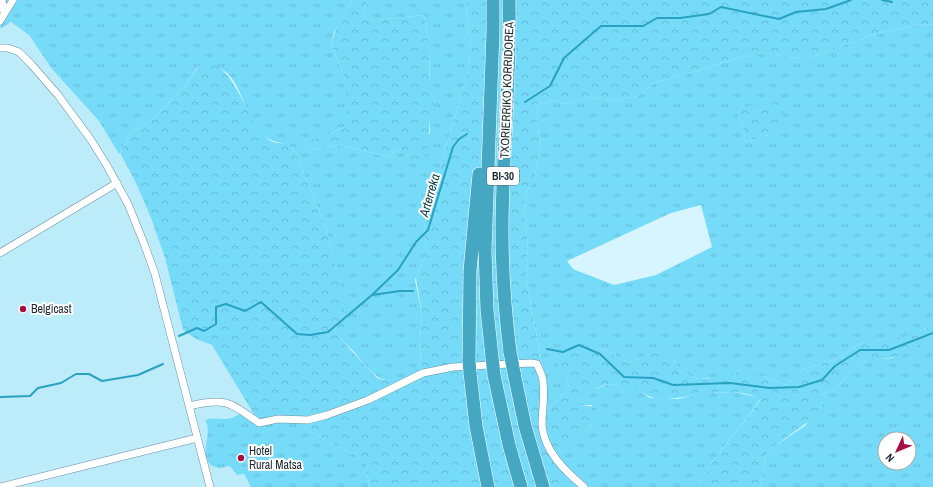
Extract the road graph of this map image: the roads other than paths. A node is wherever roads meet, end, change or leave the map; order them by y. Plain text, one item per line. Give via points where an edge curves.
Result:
1 (2, 0) edge
2 (13, 0) edge
3 (492, 0) edge
4 (509, 0) edge
5 (4, 13) junction
6 (0, 21) edge
7 (493, 31) junction
8 (0, 48) edge
9 (117, 183) junction
10 (0, 253) edge
11 (190, 406) junction
12 (197, 438) junction
13 (0, 487) edge
14 (210, 487) edge
15 (488, 487) edge
16 (521, 487) edge
17 (543, 487) edge
18 (584, 487) edge

1 - 5 street
2 - 5 street
3 - 7 highway, TXORIERRIKO KORRIDOREA / BI-30
4 - 17 highway, TXORIERRIKO KORRIDOREA / BI-30, bridge via 502,230 503,280 514,373 525,426
5 - 6 street
7 - 15 highway via 489,47 470,271 470,367 476,426
7 - 16 highway, TXORIERRIKO KORRIDOREA / BI-30, bridge via 485,250 487,310 494,375 504,426
8 - 9 street via 19,52 58,95 91,140
9 - 10 street
9 - 11 street via 155,274
11 - 12 street
11 - 18 street via 213,400 235,406 259,423 278,419 308,420 368,400 423,373 453,367 537,364 544,381 542,426 546,442 562,468
12 - 13 street
12 - 14 street

